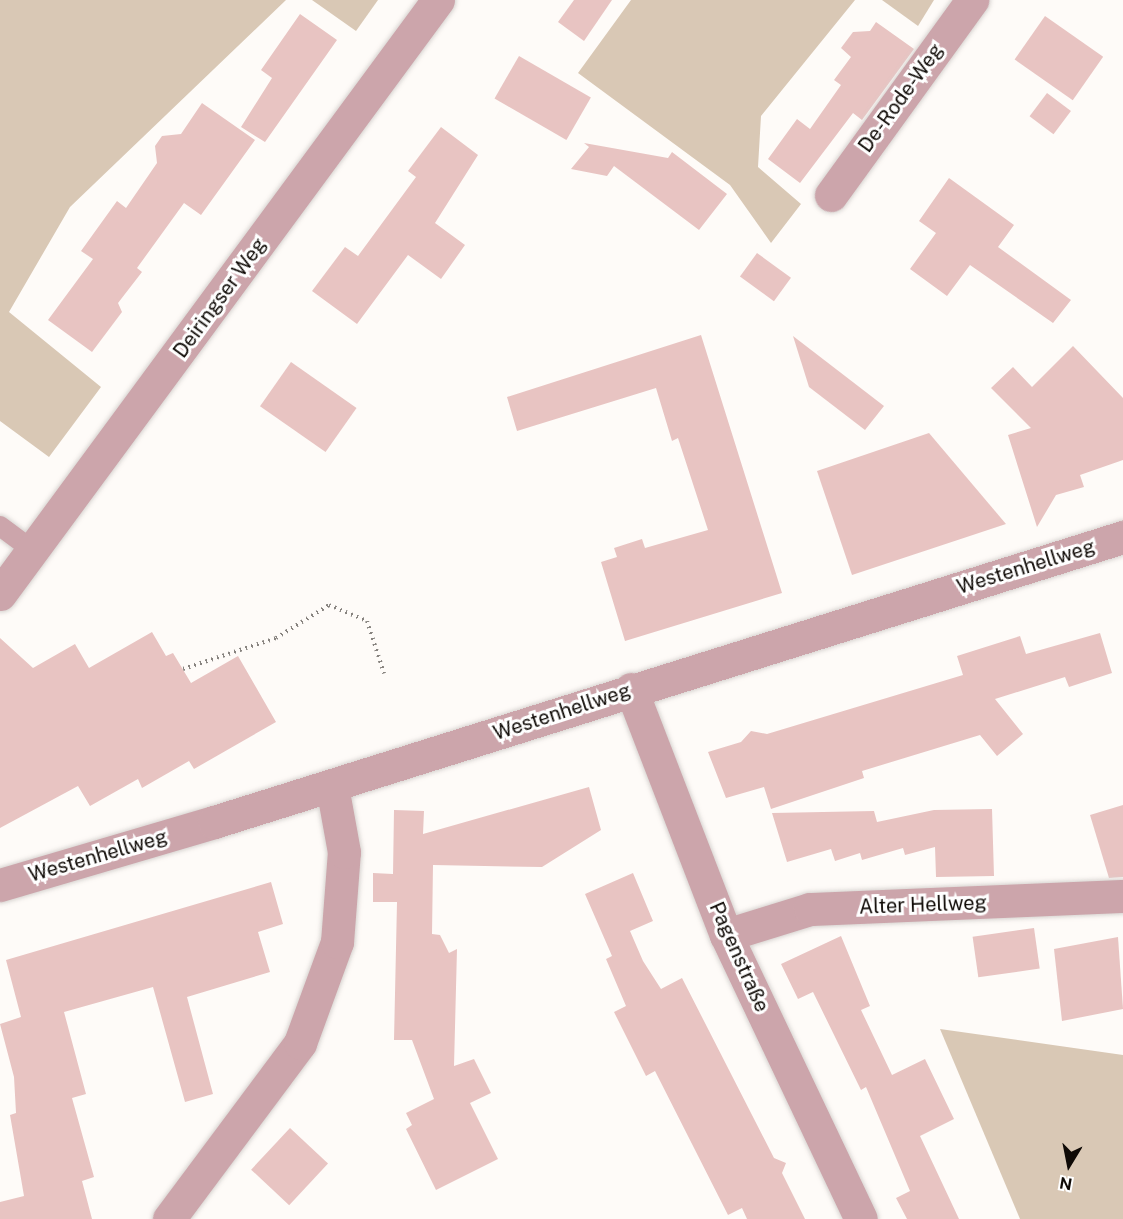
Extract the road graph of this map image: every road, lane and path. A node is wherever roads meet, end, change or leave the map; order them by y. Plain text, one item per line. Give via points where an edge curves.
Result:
1 (438, 0) edge
2 (972, 0) edge
3 (831, 195) dead end
4 (0, 526) edge
5 (1123, 537) edge
6 (34, 552) junction
7 (0, 594) edge
8 (183, 669) dead end
9 (384, 673) dead end
10 (631, 689) junction
11 (332, 786) junction
12 (0, 885) edge
13 (1123, 896) edge
14 (726, 936) junction
15 (169, 1219) edge
16 (861, 1219) edge

1 - 6 street, Deiringser Weg
2 - 3 street, De-Rode-Weg
4 - 6 lane
5 - 10 street, Westenhellweg
6 - 7 street, Deiringser Weg
8 - 9 path via 276,638 329,605 367,621
10 - 11 street, Westenhellweg
10 - 14 street, Pagenstraße
11 - 12 street, Westenhellweg
11 - 15 street via 344,852 337,942 300,1043
13 - 14 street, Alter Hellweg via 810,909
14 - 16 street, Pagenstraße

